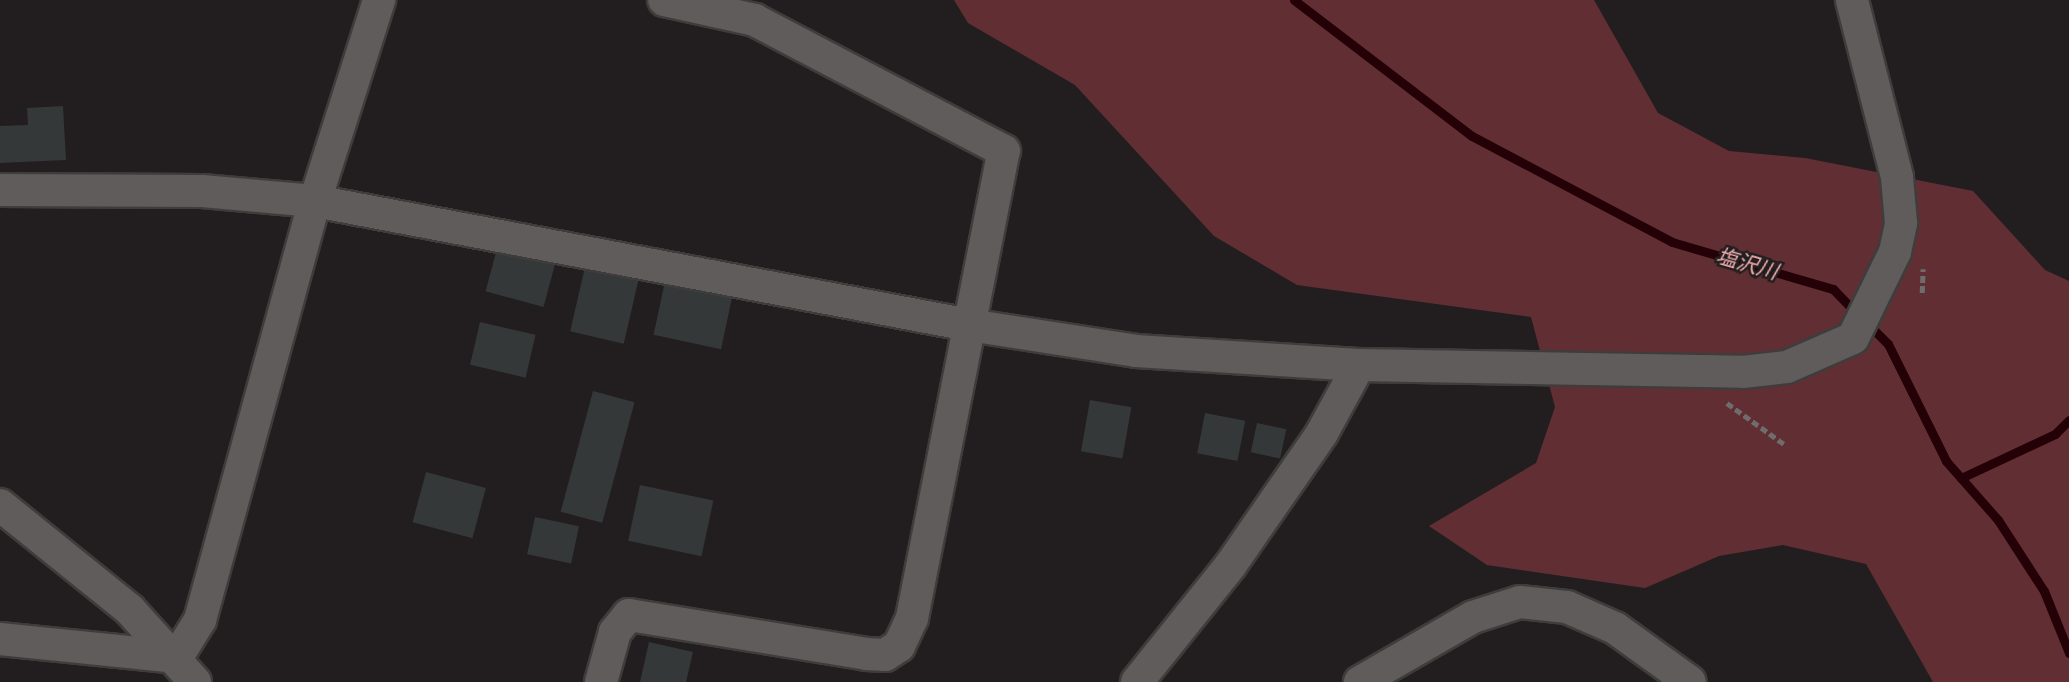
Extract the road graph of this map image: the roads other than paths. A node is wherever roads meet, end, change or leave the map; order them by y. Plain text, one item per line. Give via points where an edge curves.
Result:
1 (379, 0) edge
2 (664, 0) edge
3 (1852, 0) edge
4 (0, 190) edge
5 (316, 201) junction
6 (969, 325) junction
7 (1359, 365) junction
8 (0, 505) edge
9 (0, 639) edge
10 (186, 670) edge
11 (601, 682) edge
12 (1137, 682) edge
13 (1360, 682) edge
14 (1690, 682) edge

1 - 5 street
2 - 6 street via 755,20 1004,151
3 - 7 street via 1897,177 1901,223 1885,277 1853,338 1787,366 1744,372
4 - 5 street via 202,191
5 - 6 street
5 - 10 street
6 - 7 street via 1136,351
6 - 11 street via 912,618 899,646 886,655 866,654 629,615 615,632
7 - 12 street via 1322,433 1230,566
8 - 10 street via 130,610
9 - 10 street
13 - 14 street via 1473,617 1520,602 1567,607 1615,628

